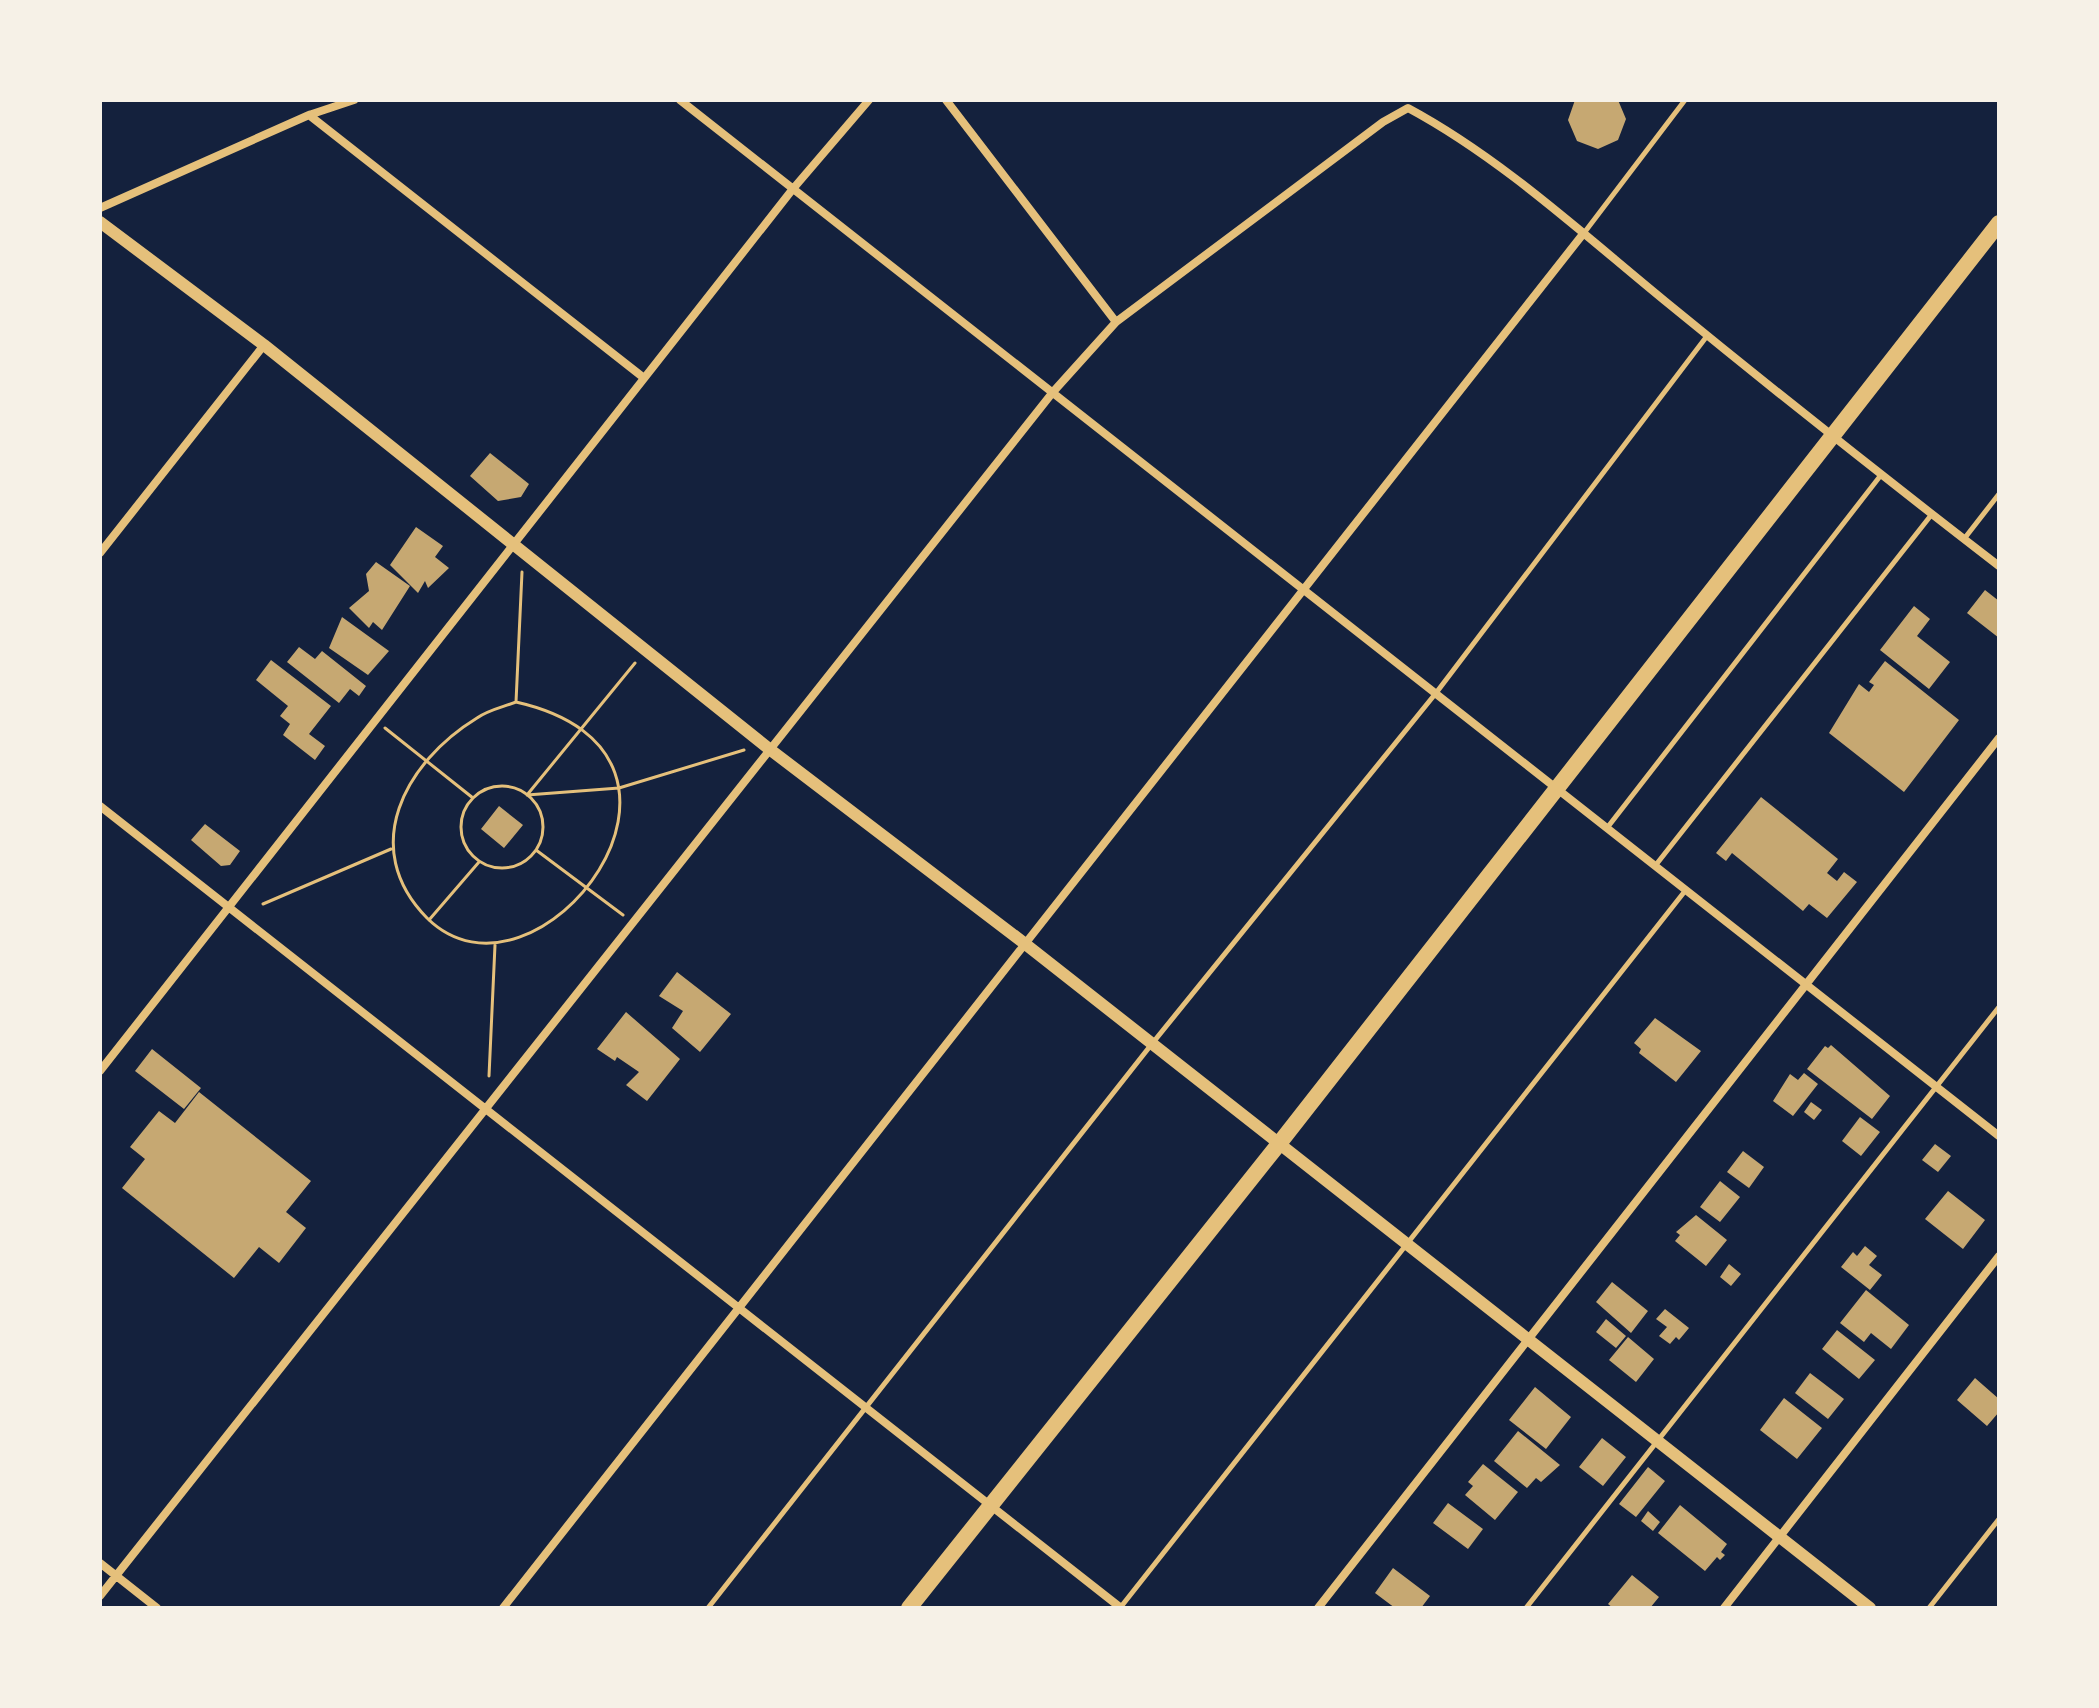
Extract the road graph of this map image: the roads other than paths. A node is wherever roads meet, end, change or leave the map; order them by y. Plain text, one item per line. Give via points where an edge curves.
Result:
1 (354, 100) edge
2 (680, 100) edge
3 (869, 100) edge
4 (946, 100) edge
5 (1685, 100) edge
6 (309, 115) junction
7 (792, 190) junction
8 (100, 208) edge
9 (100, 222) edge
10 (1999, 223) edge
11 (1583, 234) junction
12 (1116, 322) junction
13 (1707, 336) junction
14 (264, 345) junction
15 (644, 378) junction
16 (1053, 392) junction
17 (1833, 438) junction
18 (1881, 475) junction
19 (1999, 494) edge
20 (1932, 514) junction
21 (1964, 539) junction
22 (515, 545) junction
23 (100, 553) edge
24 (1999, 566) edge
25 (1306, 591) junction
26 (1436, 693) junction
27 (1999, 738) edge
28 (768, 748) junction
29 (1555, 788) junction
30 (100, 806) edge
31 (1607, 828) junction
32 (1655, 866) junction
33 (1686, 890) junction
34 (229, 906) junction
35 (1024, 943) junction
36 (1808, 984) junction
37 (1999, 1007) edge
38 (1151, 1045) junction
39 (100, 1071) edge
40 (1937, 1087) junction
41 (486, 1110) junction
42 (1999, 1136) edge
43 (1278, 1145) junction
44 (1406, 1245) junction
45 (1999, 1256) edge
46 (741, 1310) junction
47 (1529, 1340) junction
48 (865, 1407) junction
49 (1659, 1443) junction
50 (990, 1504) junction
51 (1999, 1519) edge
52 (1778, 1537) junction
53 (100, 1563) edge
54 (116, 1576) junction
55 (100, 1596) edge
56 (157, 1608) edge
57 (503, 1608) edge
58 (708, 1608) edge
59 (909, 1608) edge
60 (1120, 1608) edge
61 (1318, 1608) edge
62 (1526, 1608) edge
63 (1724, 1608) edge
64 (1870, 1608) edge
65 (1929, 1608) edge

1 - 6 street
2 - 7 street
3 - 7 street
4 - 12 street
5 - 11 lane
6 - 8 street
6 - 15 street
7 - 15 street
7 - 16 street
9 - 14 street
10 - 17 main road
11 - 12 street via 1448,129 1408,108
11 - 13 street
11 - 25 street
12 - 16 street
13 - 17 street
13 - 26 lane
14 - 22 street
14 - 23 street
15 - 22 street
16 - 25 street
16 - 28 street
17 - 18 street
17 - 29 main road
18 - 20 street
18 - 31 lane
19 - 21 lane
20 - 21 street
20 - 32 lane
21 - 24 street
22 - 28 street
22 - 34 street
25 - 26 street
25 - 35 street
26 - 29 street
26 - 38 lane
27 - 36 street
28 - 35 street
28 - 41 street
29 - 31 street
29 - 43 main road
30 - 34 street
31 - 32 street
32 - 33 street
33 - 36 street
33 - 44 lane
34 - 39 street
34 - 41 street
35 - 38 street
35 - 46 street
36 - 40 street
36 - 47 street
37 - 40 lane
38 - 43 street
38 - 48 lane
40 - 42 street
40 - 49 lane
41 - 46 street
41 - 54 street
43 - 44 street
43 - 50 main road
44 - 47 street
44 - 60 lane
45 - 52 street
46 - 48 street
46 - 57 street
47 - 49 street
47 - 61 street
48 - 50 street
48 - 58 lane
49 - 52 street
49 - 62 lane
50 - 59 main road
50 - 60 street
51 - 65 lane
52 - 63 street
52 - 64 street
53 - 54 street
54 - 55 street
54 - 56 street

